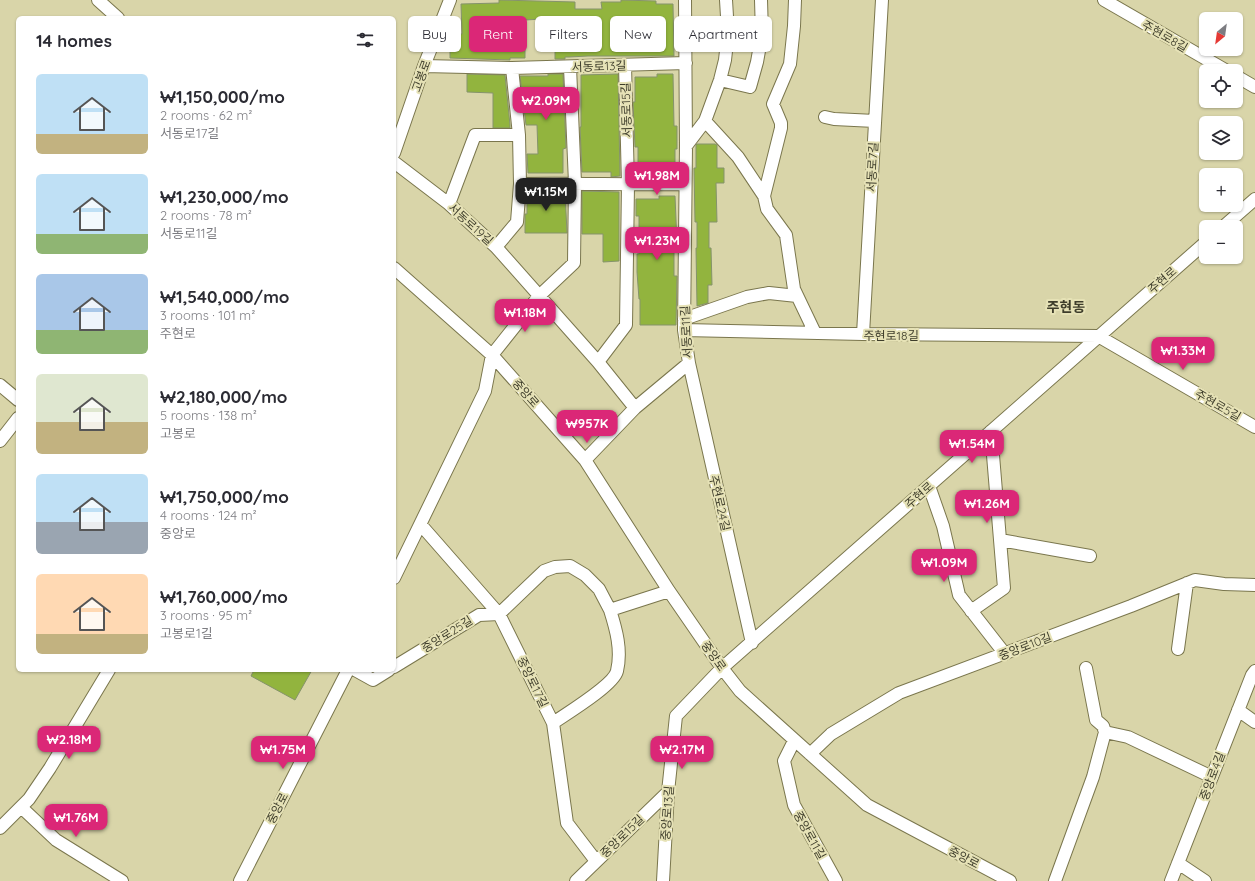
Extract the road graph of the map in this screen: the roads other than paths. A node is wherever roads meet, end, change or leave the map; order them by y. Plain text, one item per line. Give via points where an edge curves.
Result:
1 (98, 0) edge
2 (450, 0) edge
3 (685, 0) edge
4 (726, 0) edge
5 (761, 0) edge
6 (795, 0) edge
7 (882, 0) edge
8 (1104, 0) edge
9 (116, 16) edge
10 (686, 63) junction
11 (1215, 64) edge
12 (625, 65) junction
13 (424, 66) junction
14 (570, 67) junction
15 (512, 68) junction
16 (720, 80) junction
17 (1243, 80) edge
18 (1255, 87) edge
19 (825, 117) dead end
20 (705, 121) junction
21 (875, 121) junction
22 (519, 136) junction
23 (686, 146) junction
24 (396, 148) edge
25 (396, 164) edge
26 (575, 183) junction
27 (520, 184) junction
28 (685, 184) junction
29 (628, 185) junction
30 (764, 196) junction
31 (1255, 198) edge
32 (449, 204) junction
33 (1231, 220) edge
34 (496, 247) junction
35 (1199, 248) edge
36 (396, 270) edge
37 (539, 296) junction
38 (797, 296) junction
39 (684, 324) junction
40 (815, 333) junction
41 (863, 334) junction
42 (1098, 336) junction
43 (492, 355) junction
44 (598, 362) junction
45 (688, 363) junction
46 (0, 385) edge
47 (16, 398) edge
48 (635, 408) junction
49 (16, 420) edge
50 (1255, 427) edge
51 (991, 431) junction
52 (0, 440) edge
53 (585, 460) junction
54 (928, 486) junction
55 (421, 525) junction
56 (1000, 540) junction
57 (1090, 556) dead end
58 (396, 574) edge
59 (1187, 583) junction
60 (1255, 585) edge
61 (669, 591) junction
62 (610, 610) junction
63 (971, 611) junction
64 (499, 614) junction
65 (752, 643) junction
66 (1178, 649) dead end
67 (1005, 654) junction
68 (396, 666) edge
69 (722, 668) junction
70 (1086, 668) dead end
71 (1255, 671) edge
72 (108, 672) edge
73 (347, 672) edge
74 (359, 672) edge
75 (387, 672) edge
76 (1238, 710) junction
77 (1255, 722) edge
78 (553, 723) junction
79 (1105, 732) junction
80 (794, 741) junction
81 (810, 754) junction
82 (1212, 777) junction
83 (668, 792) junction
84 (21, 807) junction
85 (0, 828) edge
86 (596, 861) junction
87 (1178, 863) junction
88 (122, 881) edge
89 (240, 881) edge
90 (576, 881) edge
91 (663, 881) edge
92 (836, 881) edge
93 (1010, 881) edge
94 (1055, 881) edge
95 (1171, 881) edge
96 (1205, 881) edge

1 - 9 street
2 - 13 street, 고봉로
3 - 10 street, 서동로11길
4 - 16 street via 728,33
5 - 16 street via 762,34 750,87
6 - 30 street via 790,64 773,104 782,128
7 - 21 street, 서동로7길
8 - 11 street, 주현로8길
10 - 12 street, 서동로13길
10 - 23 street, 서동로11길
12 - 14 street, 서동로13길
12 - 29 street, 서동로15길
13 - 15 street, 서동로13길
13 - 24 street, 고봉로
14 - 15 street, 서동로13길
14 - 26 street
15 - 22 street
16 - 20 street
17 - 18 street
19 - 21 street
20 - 23 street
20 - 30 street via 738,157
21 - 41 street, 서동로7길
22 - 27 street
22 - 32 street via 475,135
23 - 28 street, 서동로11길
25 - 32 street, 서동로19길
26 - 27 street
26 - 29 street
26 - 37 street via 574,263
27 - 34 street via 516,222
28 - 29 street
28 - 39 street, 서동로11길
29 - 44 street, 서동로15길 via 626,325
30 - 38 street via 768,209 786,235
31 - 33 street
32 - 34 street, 서동로19길
34 - 37 street, 서동로19길
35 - 42 street, 주현로
36 - 43 street, 중앙로
37 - 43 street
37 - 44 street, 서동로19길
38 - 39 street via 769,293 747,297
38 - 40 street
39 - 40 street, 주현로18길
39 - 45 street, 서동로11길
40 - 41 street, 주현로18길
41 - 42 street, 주현로18길
42 - 50 street, 주현로5길
42 - 51 street, 주현로
43 - 53 street, 중앙로
43 - 55 street via 485,392
44 - 48 street, 서동로19길
45 - 48 street, 서동로11길
45 - 65 street, 주현로24길
46 - 47 street
48 - 53 street, 서동로11길
49 - 52 street
51 - 54 street, 주현로
51 - 56 street
53 - 61 street, 중앙로
54 - 63 street via 943,526 959,595
54 - 65 street, 주현로
55 - 58 street
55 - 64 street, 중앙로17길
56 - 57 street
56 - 63 street via 1004,588
59 - 60 street, 중앙로10길 via 1195,580
59 - 66 street
59 - 67 street, 중앙로10길
61 - 62 street
61 - 69 street, 중앙로
62 - 64 street via 599,589 585,575 570,566 544,571
62 - 78 street via 617,631 617,672 604,687
63 - 67 street
64 - 68 street, 중앙로25길 via 479,615
64 - 78 street, 중앙로17길
65 - 69 street, 주현로
67 - 81 street, 중앙로10길 via 899,693 831,734
69 - 80 street, 중앙로 via 740,691
69 - 83 street, 중앙로13길 via 676,716
70 - 79 street via 1096,720
71 - 76 street, 중앙로4길
72 - 84 street via 50,768
73 - 89 street, 중앙로
74 - 75 street via 373,680
76 - 77 street
76 - 82 street, 중앙로4길
78 - 86 street, 중앙로17길 via 567,823
79 - 82 street via 1128,737
79 - 94 street via 1093,777
80 - 81 street, 중앙로
80 - 92 street, 중앙로11길 via 784,761 794,805
81 - 93 street, 중앙로 via 867,805
82 - 87 street, 중앙로4길
83 - 86 street, 중앙로15길
83 - 91 street, 중앙로13길
84 - 85 street
84 - 88 street via 56,840
86 - 90 street, 중앙로15길
87 - 95 street, 중앙로4길
87 - 96 street

